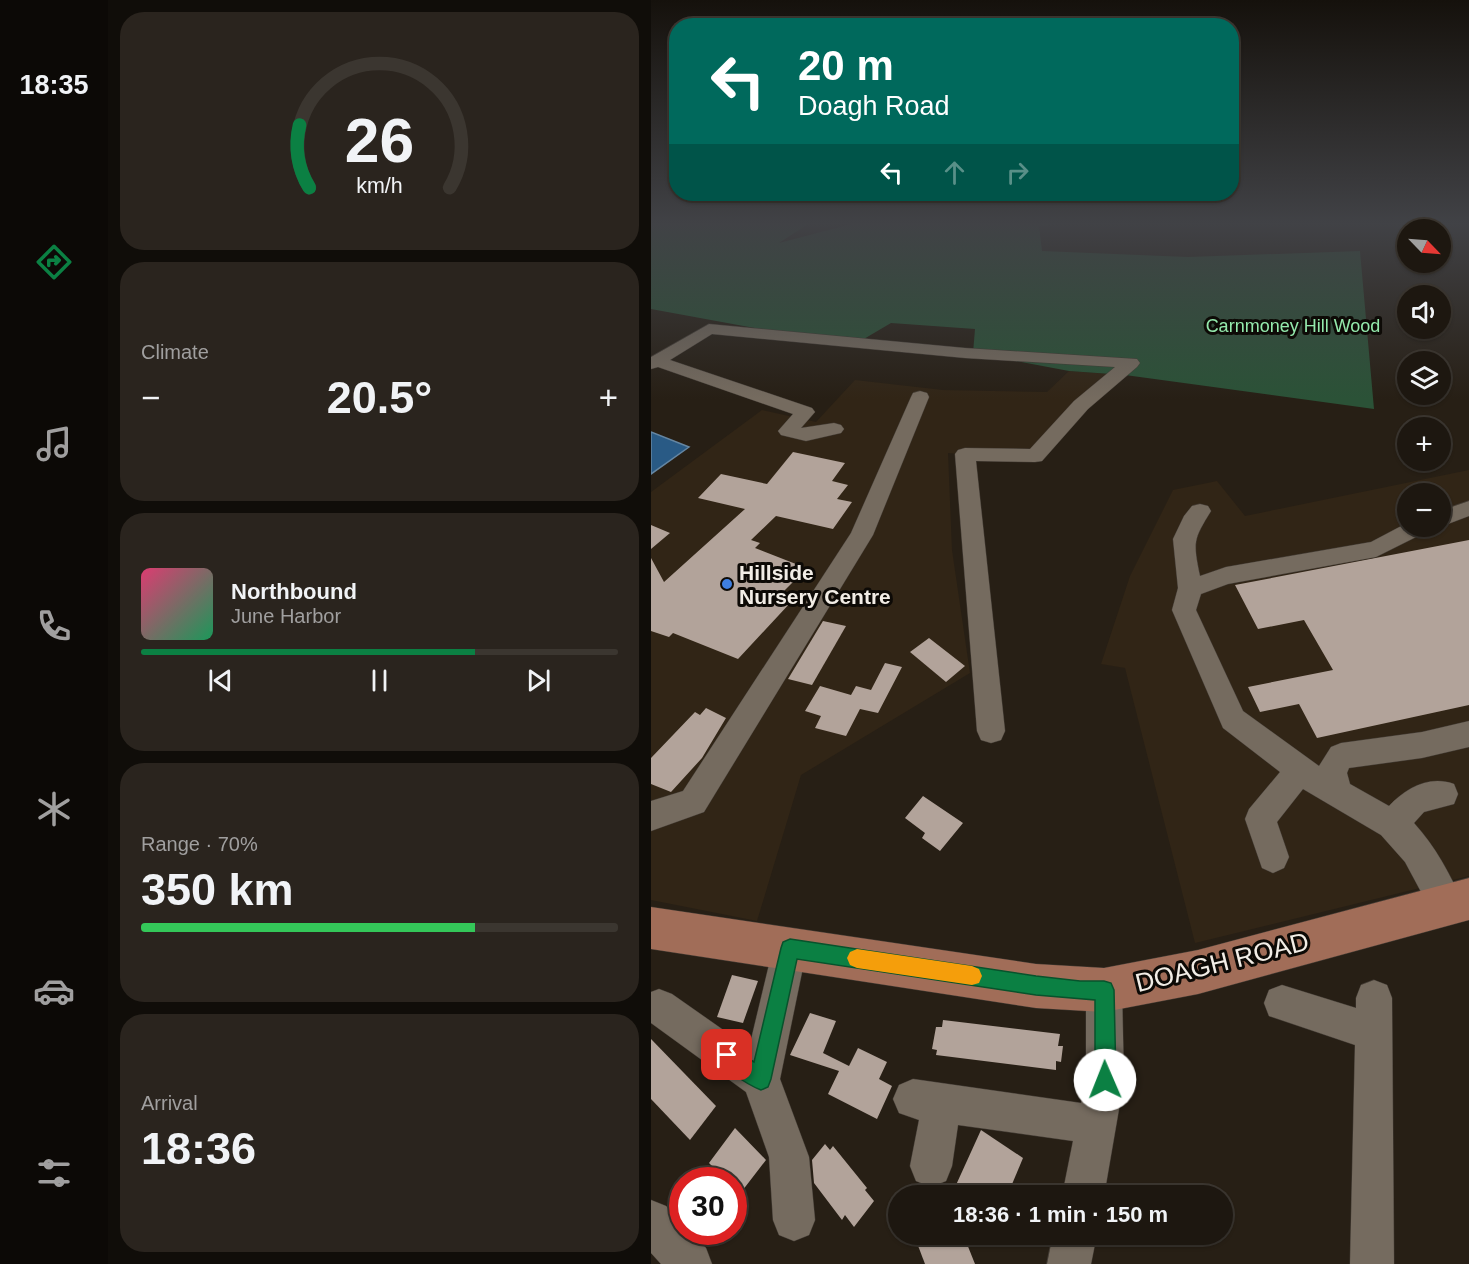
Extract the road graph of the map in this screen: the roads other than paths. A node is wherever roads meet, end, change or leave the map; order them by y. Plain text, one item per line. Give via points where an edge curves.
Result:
1 (653, 362) edge
2 (920, 397) dead end
3 (834, 429) dead end
4 (1469, 508) edge
5 (1200, 511) dead end
6 (1451, 515) edge
7 (1399, 537) edge
8 (1190, 588) junction
9 (991, 731) dead end
10 (1469, 735) edge
11 (1300, 770) junction
12 (1338, 791) junction
13 (1443, 794) dead end
14 (651, 816) edge
15 (1392, 824) junction
16 (1273, 857) dead end
17 (1458, 902) edge
18 (651, 928) edge
19 (790, 948) junction
20 (1104, 990) junction
21 (1282, 1003) dead end
22 (659, 1006) dead end
23 (761, 1079) junction
24 (1098, 1125) junction
25 (931, 1166) dead end
26 (1085, 1185) edge
27 (794, 1220) dead end
28 (655, 1234) edge
29 (1073, 1245) edge
30 (690, 1264) edge
31 (1069, 1264) edge
32 (1372, 1264) edge

1 - 3 street via 805,412 788,430 806,435
1 - 9 street via 709,329 965,353 1131,363 1081,405 1035,456 965,454
2 - 14 street via 862,535 693,802
4 - 6 street
5 - 8 street via 1188,523 1182,538
7 - 8 street via 1376,549 1226,576
8 - 11 street via 1184,610 1233,719
10 - 12 street via 1341,756 1332,766
11 - 12 street
11 - 16 street via 1260,819
12 - 15 street
13 - 15 street via 1415,800
15 - 17 street
17 - 20 main road, DOAGH ROAD via 1198,972
18 - 19 main road, DOAGH ROAD
19 - 20 main road, DOAGH ROAD via 1036,986
19 - 23 street
20 - 24 street via 1105,1080
21 - 32 street via 1374,1016
22 - 23 street
23 - 27 street via 789,1157
24 - 25 street via 927,1102
24 - 26 street
28 - 30 street
29 - 31 street

